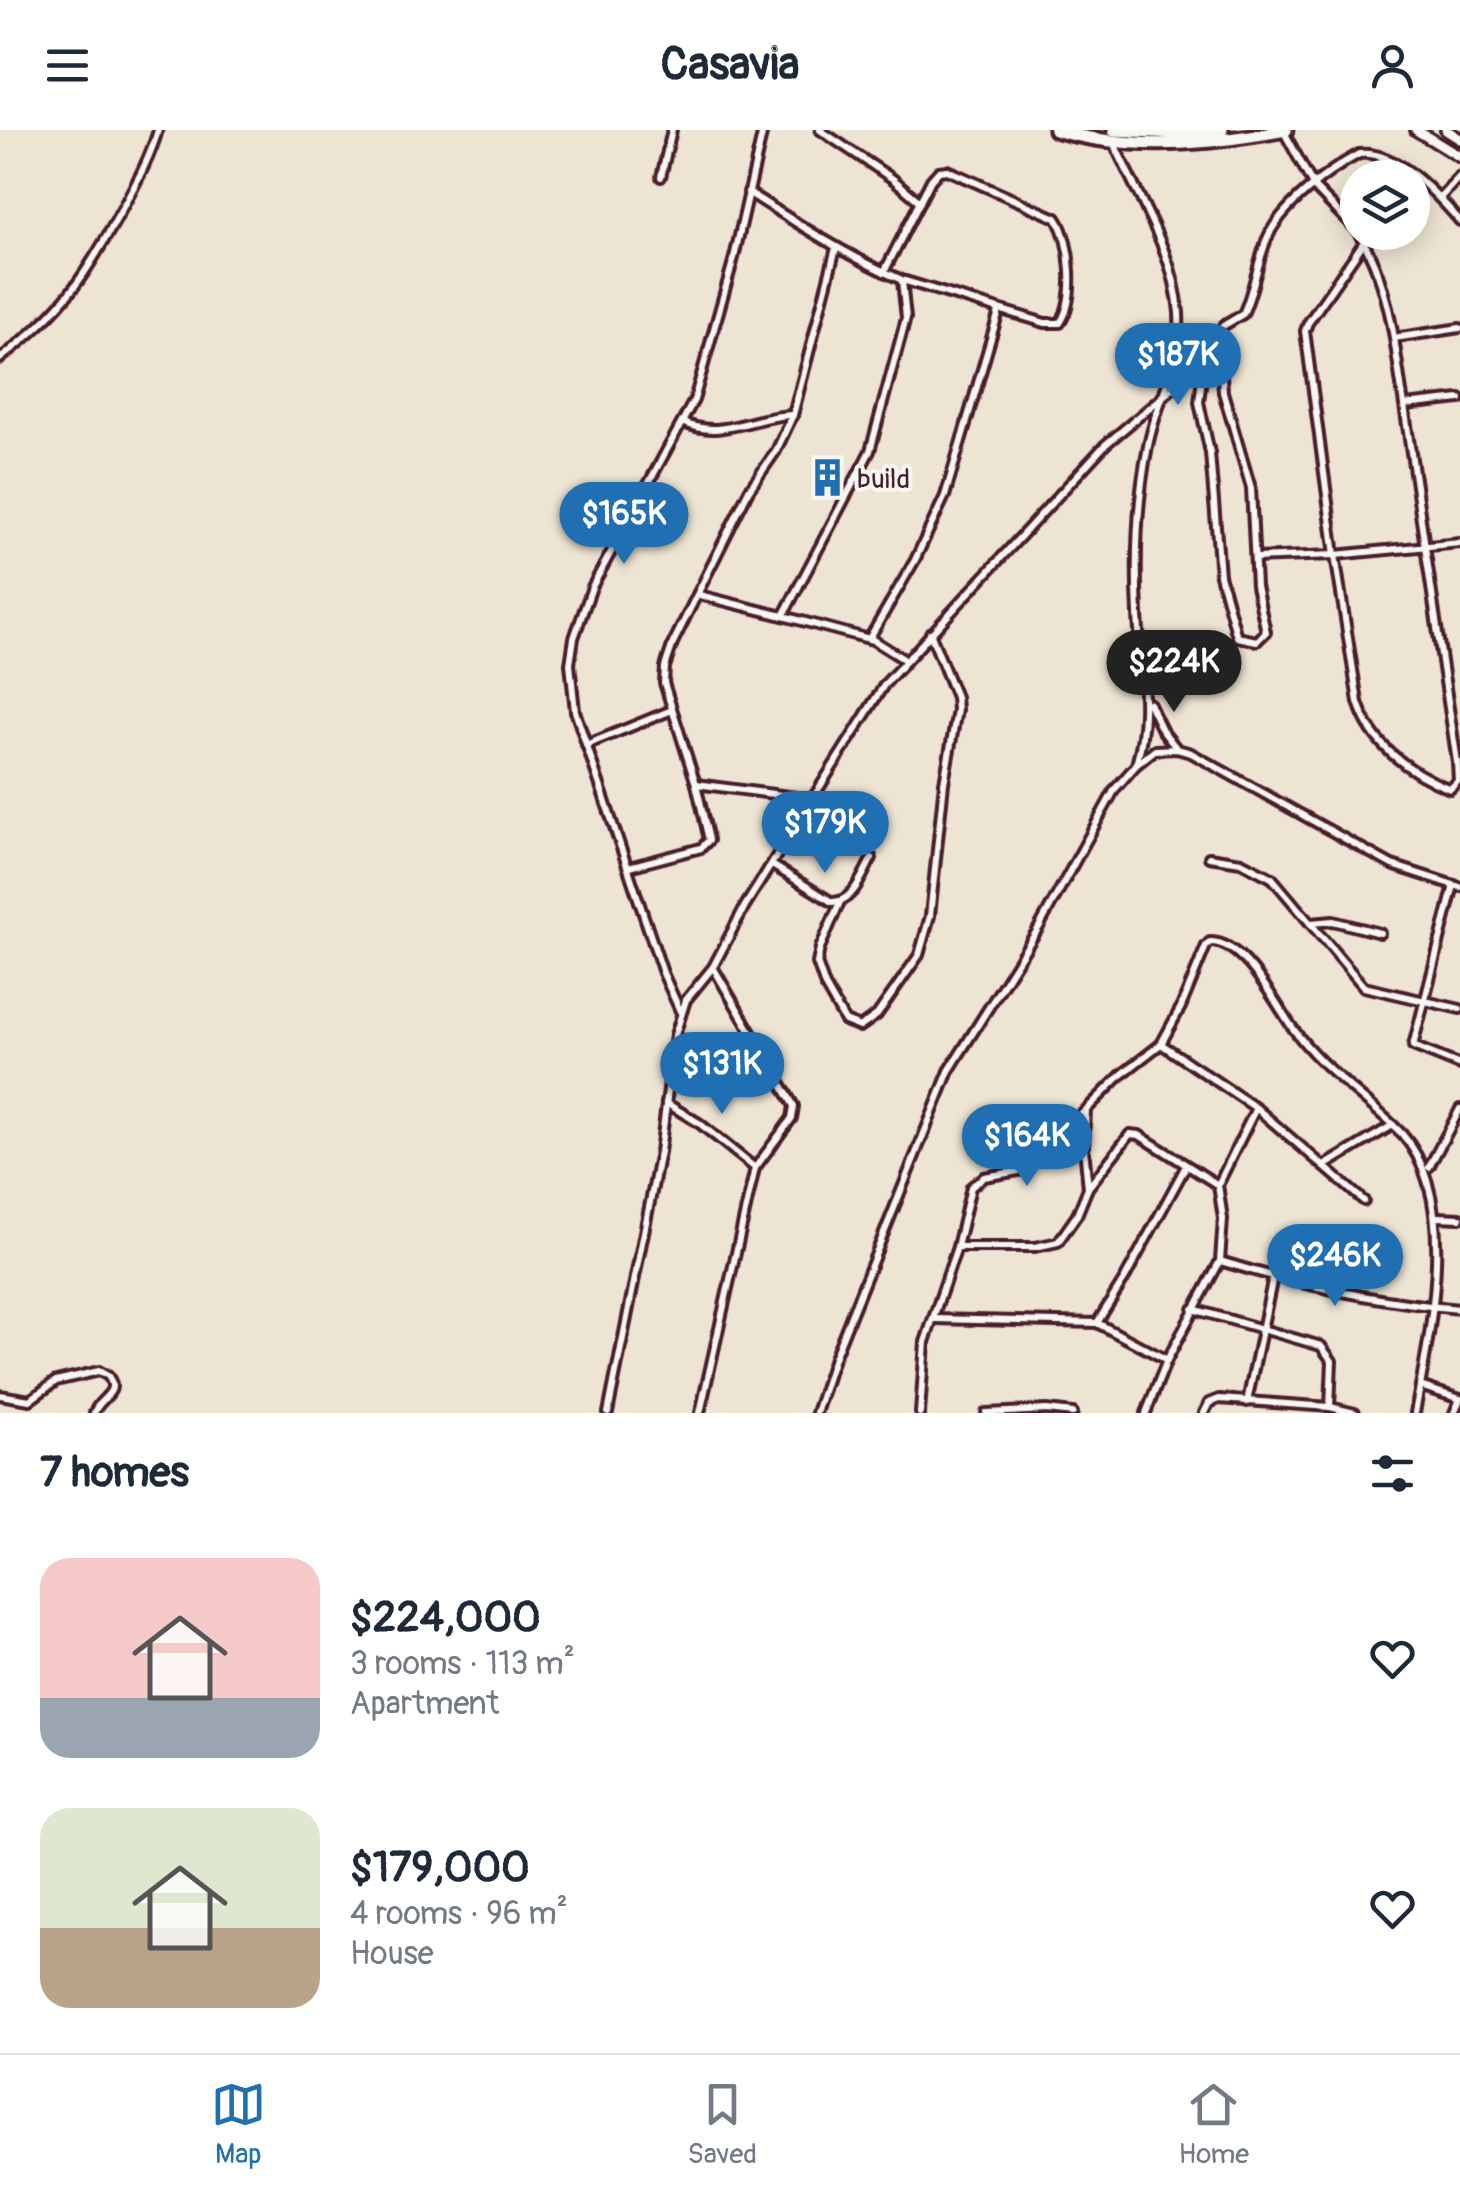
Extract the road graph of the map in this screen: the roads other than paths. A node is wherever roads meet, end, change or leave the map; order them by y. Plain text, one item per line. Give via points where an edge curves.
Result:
1 (158, 130) edge
2 (672, 130) edge
3 (763, 130) edge
4 (820, 130) edge
5 (1055, 130) edge
6 (1222, 130) edge
7 (1285, 130) edge
8 (1416, 130) edge
9 (1446, 130) edge
10 (1113, 136) edge
11 (1460, 139) edge
12 (1460, 156) edge
13 (1460, 176) edge
14 (660, 177) dead end
15 (1314, 186) junction
16 (748, 192) junction
17 (1440, 198) junction
18 (920, 202) junction
19 (1340, 213) edge
20 (1460, 221) edge
21 (836, 248) junction
22 (1358, 250) edge
23 (1367, 250) edge
24 (884, 272) junction
25 (902, 280) junction
26 (998, 311) junction
27 (1460, 328) edge
28 (1215, 336) junction
29 (1394, 338) junction
30 (0, 359) edge
31 (1204, 362) junction
32 (1164, 393) junction
33 (1460, 399) edge
34 (1406, 405) junction
35 (793, 415) junction
36 (684, 424) junction
37 (1460, 543) edge
38 (1425, 546) junction
39 (1334, 555) junction
40 (1256, 558) junction
41 (699, 595) junction
42 (783, 616) junction
43 (930, 633) junction
44 (869, 639) junction
45 (905, 660) junction
46 (1146, 697) junction
47 (672, 710) junction
48 (586, 746) junction
49 (1177, 749) junction
50 (1136, 765) junction
51 (696, 784) junction
52 (812, 800) junction
53 (1209, 857) dead end
54 (872, 858) dead end
55 (772, 865) junction
56 (629, 867) junction
57 (1457, 886) edge
58 (840, 902) junction
59 (1311, 923) junction
60 (1380, 933) dead end
61 (713, 967) junction
62 (1424, 1001) junction
63 (1460, 1008) edge
64 (680, 1012) junction
65 (1162, 1044) junction
66 (1460, 1065) edge
67 (666, 1103) junction
68 (1256, 1108) junction
69 (1460, 1109) edge
70 (1086, 1110) junction
71 (1393, 1125) junction
72 (1186, 1166) junction
73 (1324, 1166) junction
74 (755, 1168) junction
75 (1428, 1168) junction
76 (1218, 1185) junction
77 (1088, 1188) junction
78 (1364, 1201) dead end
79 (1438, 1217) junction
80 (1460, 1218) edge
81 (957, 1247) junction
82 (1220, 1260) junction
83 (1273, 1277) junction
84 (1433, 1307) junction
85 (1193, 1308) junction
86 (1460, 1309) edge
87 (934, 1319) junction
88 (1097, 1323) junction
89 (1260, 1330) junction
90 (1167, 1360) junction
91 (1420, 1386) junction
92 (0, 1395) edge
93 (1460, 1398) edge
94 (1246, 1402) junction
95 (1330, 1407) junction
96 (94, 1413) edge
97 (608, 1413) edge
98 (700, 1413) edge
99 (816, 1413) edge
100 (920, 1413) edge
101 (986, 1413) edge
102 (1073, 1413) edge
103 (1146, 1413) edge
104 (1204, 1413) edge
105 (1354, 1413) edge
106 (1415, 1413) edge
107 (1454, 1413) edge

1 - 30 street via 84,278
2 - 14 street
3 - 16 street
4 - 18 street
5 - 10 highway
6 - 10 highway
7 - 10 highway via 1176,145
7 - 15 street
8 - 12 street
9 - 11 street
10 - 32 street via 1176,288 1179,339
13 - 17 street
15 - 17 street via 1359,154 1374,154
15 - 19 street
15 - 28 street via 1275,221 1243,314
16 - 21 street
16 - 36 street
17 - 20 street
18 - 24 street
18 - 26 street via 935,174 947,170 1061,224 1069,258 1063,318 1053,324
21 - 24 street
21 - 35 street
22 - 39 street via 1305,332
23 - 29 street
24 - 25 street
25 - 26 street
25 - 42 street via 906,318 870,451
26 - 44 street via 945,496
27 - 29 street
28 - 31 street
28 - 40 street via 1250,488
29 - 34 street
31 - 32 street
31 - 40 street via 1199,402 1220,575 1240,640 1262,639 1266,632
32 - 43 street via 1096,455
32 - 46 street via 1148,447 1140,516 1138,614
33 - 34 street
34 - 38 street
35 - 36 street via 722,430
35 - 41 street
36 - 48 street via 592,587 574,638 570,683
37 - 38 street
38 - 39 street
38 - 39 street via 1459,774 1450,789 1387,750 1366,723
39 - 40 street
41 - 42 street
41 - 47 street via 665,667
42 - 44 street
43 - 45 street
43 - 58 street via 958,710 930,916 919,954 877,1015 860,1027 845,1021 817,963
44 - 45 street
45 - 52 street
46 - 49 street
46 - 50 street
47 - 48 street
47 - 51 street
48 - 56 street
49 - 50 street via 1155,750
49 - 57 street via 1392,865
50 - 99 street via 1106,802 1038,929 948,1071
51 - 52 street
51 - 56 street via 709,832 705,846
52 - 55 street
53 - 59 street via 1262,871
54 - 58 street
55 - 58 street
55 - 61 street
56 - 64 street
57 - 62 street
59 - 60 street via 1328,920
59 - 62 street via 1364,987
61 - 64 street
61 - 74 street via 794,1104 792,1118
62 - 63 street
62 - 66 street via 1413,1046
64 - 67 street
65 - 68 street
65 - 70 street
65 - 71 street via 1206,946 1222,943 1251,967 1304,1042
67 - 74 street
67 - 97 street
68 - 73 street
68 - 76 street
69 - 75 street
70 - 77 street
70 - 81 street via 1024,1170 977,1180
71 - 73 street
71 - 75 street
72 - 76 street
72 - 77 street via 1134,1134
72 - 88 street
73 - 78 street
74 - 98 street
75 - 79 street
76 - 82 street
77 - 81 street via 1058,1242
79 - 80 street
79 - 84 street
81 - 87 street
82 - 83 street
82 - 85 street
83 - 84 street
83 - 89 street
84 - 86 street
84 - 91 street
85 - 89 street
85 - 90 street
87 - 88 street
87 - 100 street via 925,1342
88 - 90 street
89 - 94 street
89 - 95 street via 1328,1352
90 - 103 street
91 - 93 street
91 - 106 street
92 - 96 street via 30,1400 56,1380 99,1372 113,1388
93 - 107 street
94 - 95 street
94 - 104 street via 1213,1400
95 - 105 street
101 - 102 street

